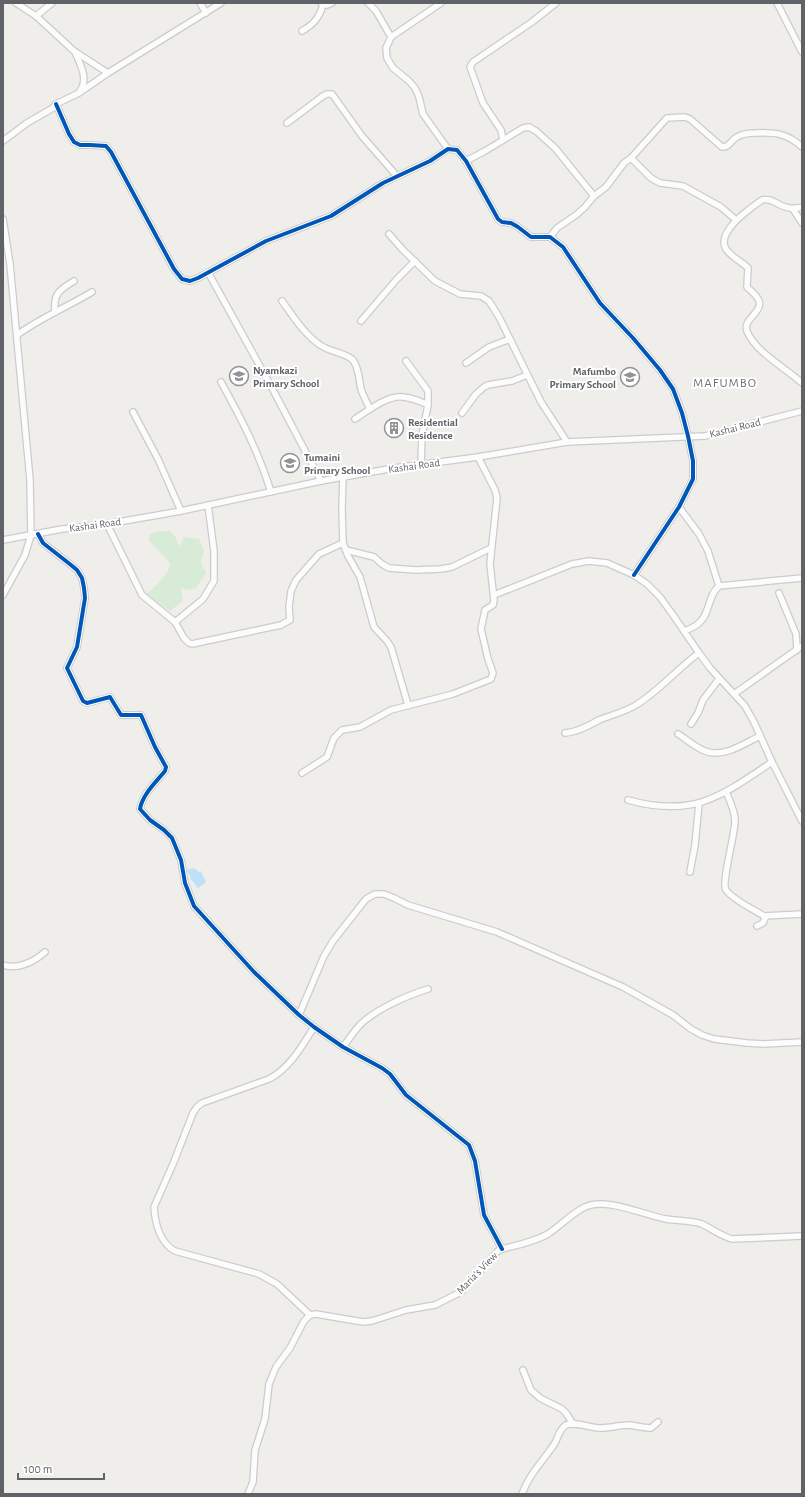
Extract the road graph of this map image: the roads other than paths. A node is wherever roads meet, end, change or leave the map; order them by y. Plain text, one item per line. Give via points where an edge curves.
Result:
1 (16, 3) edge
2 (52, 3) edge
3 (200, 3) edge
4 (221, 3) edge
5 (332, 3) edge
6 (368, 3) edge
7 (441, 3) edge
8 (556, 3) edge
9 (777, 3) edge
10 (322, 4) edge
11 (206, 13) junction
12 (36, 16) junction
13 (302, 31) dead end
14 (391, 37) junction
15 (74, 51) junction
16 (802, 52) edge
17 (108, 73) junction
18 (79, 93) junction
19 (56, 104) junction
20 (287, 123) dead end
21 (503, 140) junction
22 (3, 141) edge
23 (802, 147) edge
24 (448, 149) junction
25 (631, 158) junction
26 (466, 161) junction
27 (396, 176) junction
28 (594, 196) junction
29 (802, 207) edge
30 (793, 209) junction
31 (3, 219) edge
32 (736, 220) junction
33 (802, 223) edge
34 (389, 234) dead end
35 (550, 237) junction
36 (415, 261) junction
37 (209, 274) junction
38 (74, 282) dead end
39 (92, 292) dead end
40 (282, 301) dead end
41 (55, 312) junction
42 (361, 321) dead end
43 (16, 335) junction
44 (510, 339) junction
45 (406, 361) dead end
46 (466, 363) dead end
47 (527, 375) junction
48 (221, 382) dead end
49 (802, 383) edge
50 (428, 405) junction
51 (370, 409) junction
52 (802, 411) edge
53 (133, 412) dead end
54 (462, 413) dead end
55 (355, 419) dead end
56 (688, 436) junction
57 (567, 442) junction
58 (478, 457) junction
59 (421, 464) junction
60 (343, 477) junction
61 (321, 481) junction
62 (271, 492) junction
63 (208, 506) junction
64 (679, 507) junction
65 (181, 511) junction
66 (107, 524) junction
67 (34, 535) junction
68 (3, 540) edge
69 (343, 543) junction
70 (491, 548) junction
71 (346, 550) junction
72 (634, 575) junction
73 (802, 578) edge
74 (719, 586) junction
75 (779, 593) dead end
76 (3, 595) edge
77 (494, 595) junction
78 (175, 622) junction
79 (684, 631) junction
80 (799, 648) edge
81 (699, 653) junction
82 (719, 679) junction
83 (734, 694) junction
84 (408, 705) junction
85 (691, 724) dead end
86 (565, 733) dead end
87 (678, 734) dead end
88 (760, 736) junction
89 (772, 762) junction
90 (302, 773) dead end
91 (726, 792) junction
92 (628, 800) dead end
93 (699, 803) junction
94 (802, 821) edge
95 (690, 872) dead end
96 (802, 914) edge
97 (764, 916) junction
98 (757, 926) dead end
99 (45, 952) dead end
100 (3, 965) edge
101 (428, 989) dead end
102 (298, 1015) junction
103 (314, 1027) junction
104 (802, 1042) edge
105 (343, 1047) junction
106 (802, 1236) edge
107 (502, 1248) junction
108 (310, 1314) junction
109 (522, 1370) dead end
110 (658, 1422) dead end
111 (573, 1424) junction
112 (248, 1494) edge
113 (522, 1494) edge

1 - 12 street
2 - 12 street
3 - 11 street
4 - 11 street
5 - 10 street
6 - 14 street via 376,11
7 - 14 street
8 - 21 street via 473,62 470,67 483,104 501,130
9 - 16 street
10 - 13 street via 314,23
11 - 17 street
12 - 15 street
14 - 24 street via 386,48 387,58 415,88 423,114
15 - 17 street
15 - 18 street via 84,76 83,87
17 - 18 street
18 - 19 street
19 - 22 street
19 - 37 street via 74,142 80,145 106,146 111,152 178,276 190,280
20 - 27 street via 323,96 332,94 362,136
21 - 26 street
21 - 28 street via 529,126 555,148
23 - 25 street via 787,136 774,132 742,135 722,147 690,119 667,118
24 - 26 street via 457,150
24 - 27 street via 419,167
25 - 28 street via 624,163 606,187
25 - 32 street via 651,178 660,183 683,186 721,207
26 - 35 street via 498,219 511,223 531,237
27 - 37 street via 331,216 266,241
28 - 35 street
29 - 30 street
30 - 32 street via 766,199
30 - 33 street
31 - 43 street
32 - 49 street via 724,241 725,248 748,268 747,287 760,304 746,329 758,346
34 - 36 street
35 - 56 street via 570,256 600,304 660,370 673,389
36 - 42 street
36 - 44 street via 450,290 489,300
37 - 61 street
38 - 41 street via 58,292 54,300
39 - 41 street
40 - 51 street via 318,344 353,360
41 - 43 street
43 - 67 street
44 - 46 street via 489,348
44 - 47 street
45 - 50 street via 427,388
47 - 54 street via 484,387
47 - 57 street
48 - 62 street via 242,419
50 - 51 street via 402,396
50 - 59 street via 422,435
51 - 55 street
52 - 56 street, Kashai Road via 705,436
53 - 65 street
56 - 57 street, Kashai Road
56 - 64 street via 693,461 693,479
57 - 58 street, Kashai Road
58 - 59 street, Kashai Road
58 - 70 street via 497,498
59 - 60 street, Kashai Road
60 - 61 street, Kashai Road
60 - 69 street
61 - 62 street, Kashai Road
62 - 63 street, Kashai Road
63 - 65 street, Kashai Road
63 - 78 street via 214,551 214,581 203,600
64 - 72 street
64 - 74 street via 708,551
65 - 66 street, Kashai Road
66 - 67 street, Kashai Road
66 - 78 street via 142,595
67 - 68 street, Kashai Road
67 - 76 street
67 - 102 street via 71,565 82,578 85,598 77,647 67,668 83,701 87,703 110,697 120,715 141,715 165,763 165,771 146,795 140,810 172,838 181,860 185,883 198,912
69 - 71 street
69 - 78 street via 319,554 296,580 291,591 290,620 287,623 192,644 184,638
70 - 71 street via 441,570 389,568 374,557
70 - 77 street via 490,564
71 - 84 street via 360,577 374,627 391,647
72 - 77 street via 607,563 583,562
72 - 79 street via 660,597
73 - 74 street
74 - 79 street via 703,618 696,626
75 - 80 street
77 - 84 street via 493,605 485,610 482,629 493,672 491,679 454,694
79 - 81 street
80 - 83 street
81 - 82 street
81 - 86 street via 635,706 577,731
82 - 83 street
82 - 85 street via 708,692
83 - 88 street via 745,706
84 - 90 street via 391,710 360,726 342,730 334,738 327,757
87 - 88 street via 697,748 716,753 732,749
88 - 89 street
89 - 91 street
89 - 94 street
91 - 93 street
91 - 97 street via 735,820 724,888
92 - 93 street via 660,806
93 - 95 street
96 - 97 street
97 - 98 street via 764,923
99 - 100 street via 23,965
101 - 105 street via 412,994 368,1018
102 - 103 street
102 - 104 street via 333,941 366,899 379,894 497,932 624,987 702,1035 747,1043
103 - 105 street
103 - 108 street via 279,1074 197,1107 154,1207 160,1233 168,1247 270,1279
105 - 107 street via 390,1074 406,1095 469,1145 475,1161 484,1215
106 - 107 street, Maria's View via 732,1239 702,1224 664,1219 631,1209 602,1205 583,1208 536,1240
107 - 108 street, Maria's View via 461,1292 435,1305 363,1322
108 - 112 street via 276,1367 269,1384 266,1419 255,1450 252,1482
109 - 111 street via 531,1390 540,1398 562,1409
110 - 111 street via 651,1428 628,1425 598,1428
111 - 113 street via 563,1427

